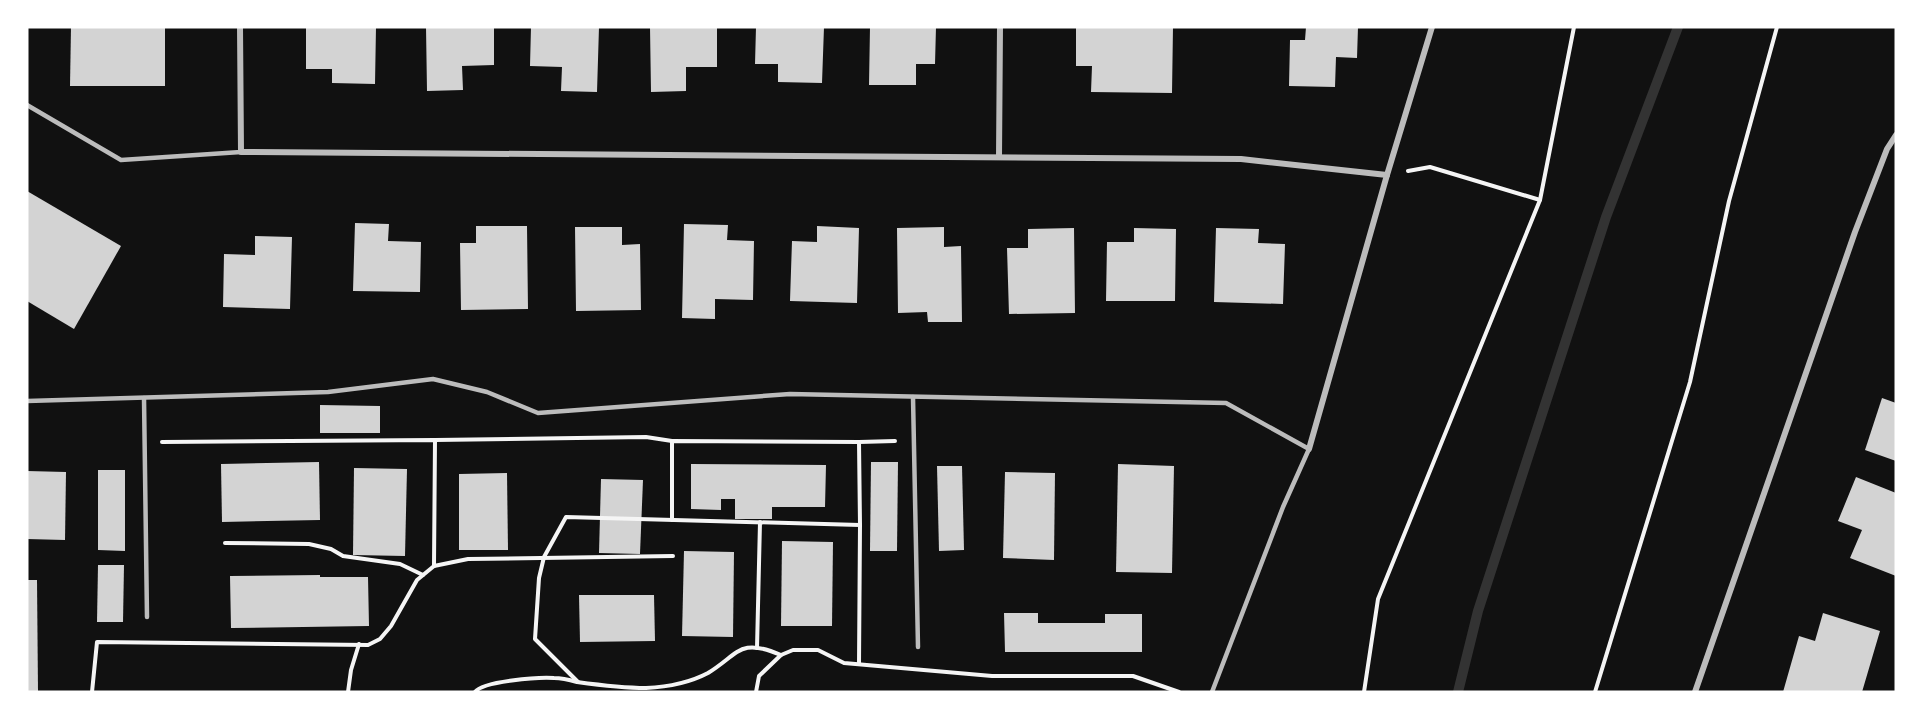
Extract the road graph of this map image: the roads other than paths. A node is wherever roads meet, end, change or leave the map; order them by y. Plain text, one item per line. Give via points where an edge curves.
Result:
1 (240, 27) edge
2 (1000, 27) edge
3 (1432, 27) edge
4 (27, 105) edge
5 (1896, 135) edge
6 (241, 152) junction
7 (999, 157) junction
8 (1387, 175) junction
9 (913, 397) junction
10 (144, 398) junction
11 (27, 401) edge
12 (1309, 449) junction
13 (147, 617) dead end
14 (918, 647) dead end
15 (1212, 692) edge
16 (1695, 692) edge

1 - 6 street
2 - 7 street
3 - 8 street
4 - 6 lane via 121,160
5 - 16 street via 1855,232
6 - 7 street
7 - 8 street via 1241,159
8 - 12 street
9 - 10 lane via 790,394 538,413 487,392 433,379 328,392
9 - 12 lane via 1226,403
9 - 14 lane
10 - 11 lane
10 - 13 lane
12 - 15 lane via 1282,507

